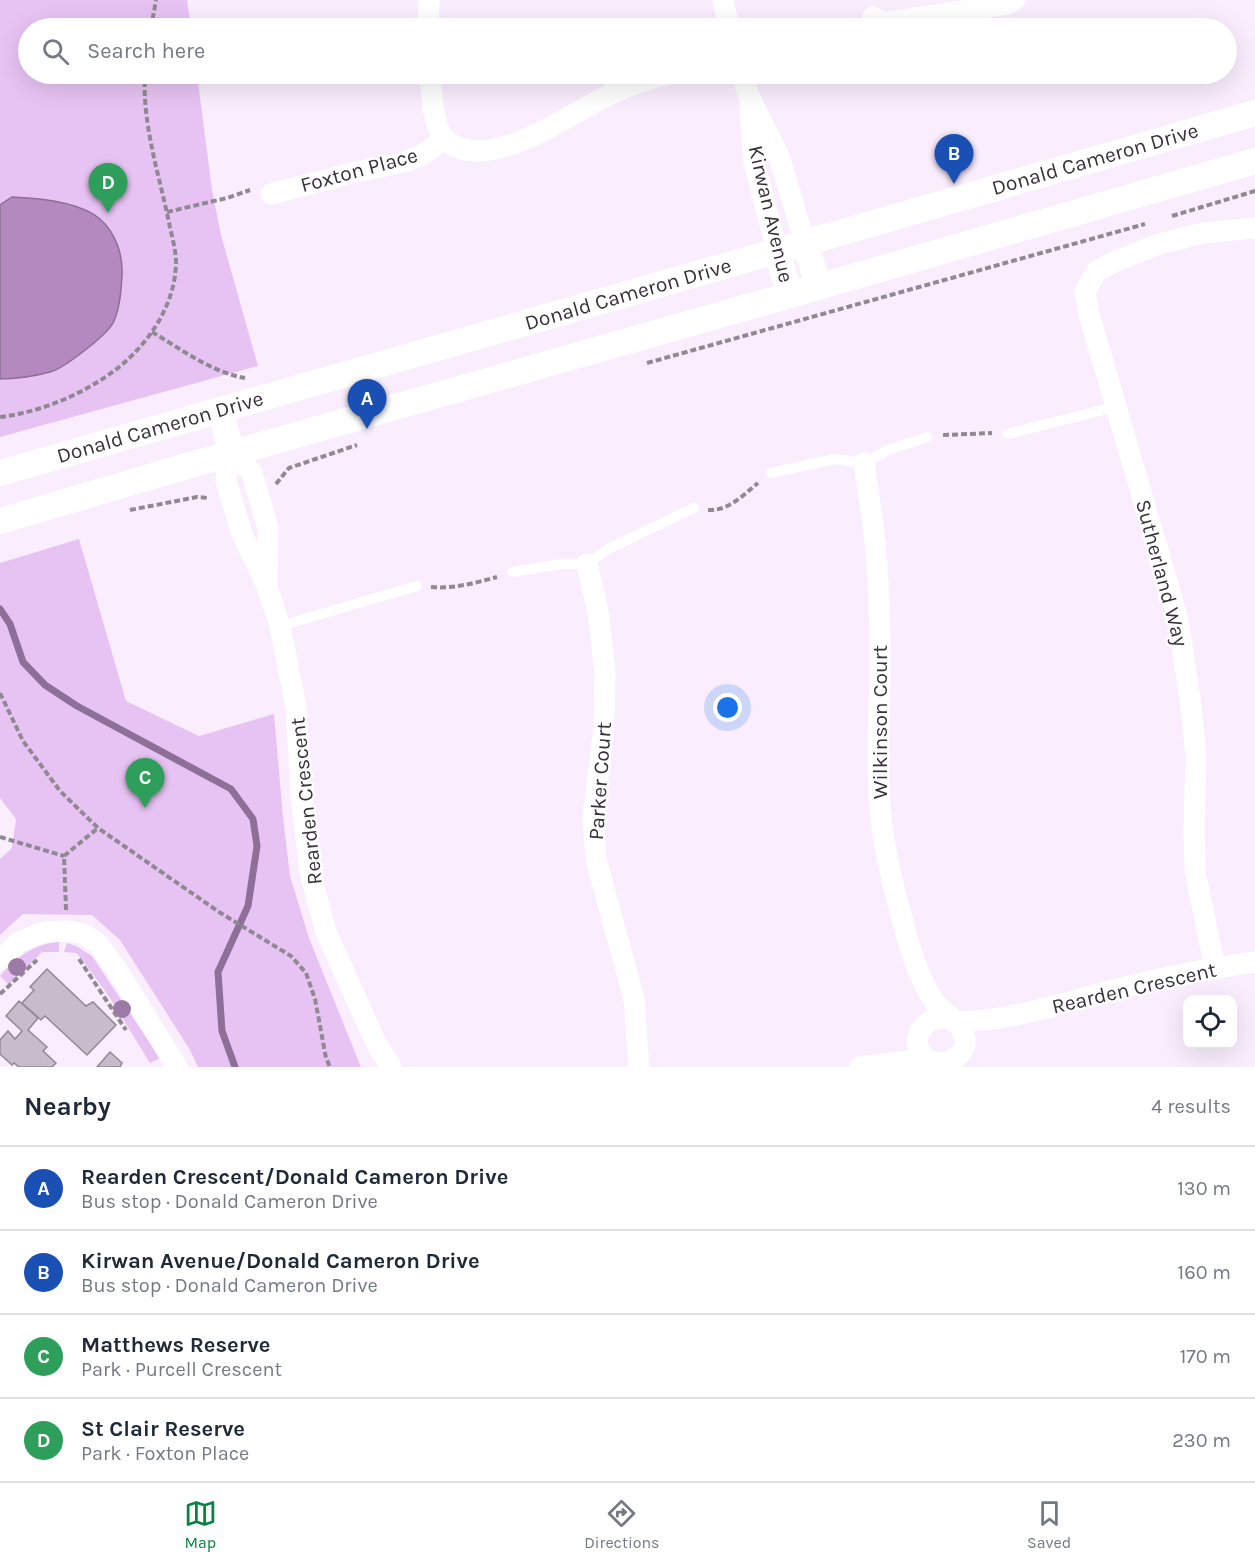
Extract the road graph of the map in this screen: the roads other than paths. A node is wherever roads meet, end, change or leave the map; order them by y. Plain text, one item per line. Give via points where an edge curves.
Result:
1 (429, 0) edge
2 (723, 0) edge
3 (1015, 0) edge
4 (428, 18) edge
5 (727, 18) edge
6 (916, 18) edge
7 (431, 84) edge
8 (640, 84) edge
9 (745, 84) edge
10 (749, 96) junction
11 (1255, 113) edge
12 (444, 139) junction
13 (1255, 161) edge
14 (271, 194) road end
15 (1255, 228) edge
16 (805, 243) junction
17 (777, 251) junction
18 (819, 287) junction
19 (790, 295) junction
20 (1115, 407) junction
21 (220, 410) junction
22 (1007, 434) road end
23 (927, 437) road end
24 (231, 453) junction
25 (864, 463) junction
26 (0, 472) edge
27 (771, 473) road end
28 (694, 508) road end
29 (0, 521) edge
30 (587, 564) junction
31 (512, 572) road end
32 (267, 586) junction
33 (417, 586) road end
34 (280, 626) junction
35 (0, 960) edge
36 (1255, 962) edge
37 (1215, 968) junction
38 (921, 977) junction
39 (1013, 1017) junction
40 (954, 1021) junction
41 (920, 1031) junction
42 (376, 1043) junction
43 (962, 1052) junction
44 (930, 1061) junction
45 (863, 1066) edge
46 (177, 1067) edge
47 (379, 1067) edge
48 (391, 1067) edge
49 (639, 1067) edge

1 - 4 street
2 - 5 street
3 - 6 street
7 - 12 street via 435,120
8 - 12 street via 613,93 521,142 464,151
9 - 10 street, Kirwan Avenue
10 - 16 street, Kirwan Avenue via 779,156
10 - 17 street, Kirwan Avenue via 754,162
11 - 16 street, Donald Cameron Drive
12 - 14 street, Foxton Place via 404,162
13 - 18 street
15 - 20 street, Sutherland Way via 1203,233 1159,244 1097,271 1085,291
16 - 17 street, Donald Cameron Drive
16 - 18 street, Kirwan Avenue
17 - 19 street, Kirwan Avenue
17 - 21 street, Donald Cameron Drive
18 - 19 street
19 - 24 street
20 - 22 lane
20 - 37 street, Sutherland Way via 1178,619 1196,757 1195,871
21 - 24 street, Rearden Crescent
21 - 26 street, Donald Cameron Drive
23 - 25 lane
24 - 29 street
24 - 32 street, Rearden Crescent via 226,481 242,534
24 - 32 street, Rearden Crescent via 252,473 257,489 267,528
25 - 27 lane via 835,459
25 - 38 street, Wilkinson Court via 876,551 880,806 889,870
28 - 30 lane via 608,549
30 - 31 lane
30 - 49 street, Parker Court via 605,671 604,729 593,817 596,859 634,999
32 - 34 street, Rearden Crescent
33 - 34 lane
34 - 42 street, Rearden Crescent via 296,707 310,872 326,932
35 - 46 street via 19,942 44,932 84,934 98,944 118,971
36 - 37 street, Rearden Crescent
37 - 39 street, Rearden Crescent
38 - 40 street, Wilkinson Court via 934,1001
38 - 41 street, Wilkinson Court via 924,1003
39 - 40 street, Rearden Crescent
39 - 43 street, Rearden Crescent
40 - 41 street via 935,1018
40 - 43 street via 964,1033
41 - 44 street via 920,1049
41 - 45 street via 903,1047
42 - 47 street, Rearden Crescent
42 - 48 street, Rearden Crescent
43 - 44 street via 948,1063
44 - 45 street

